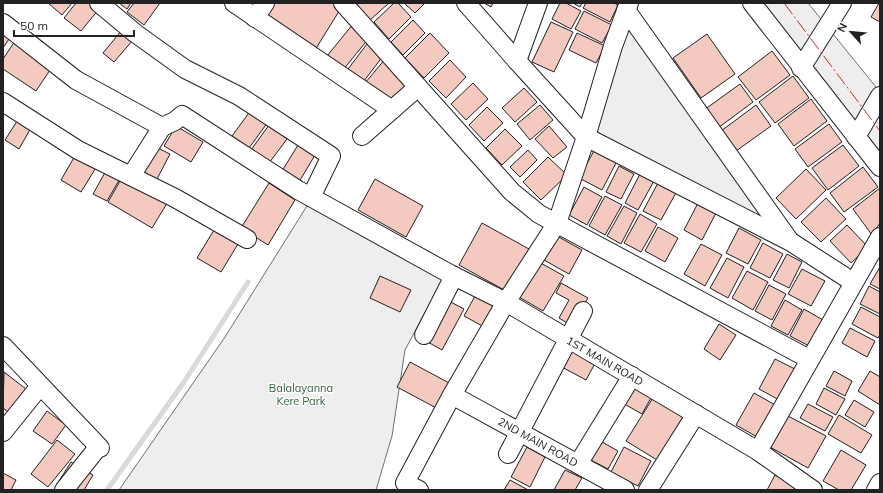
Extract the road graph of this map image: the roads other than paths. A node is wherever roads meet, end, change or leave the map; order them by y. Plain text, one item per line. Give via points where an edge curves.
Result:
1 (99, 3) edge
2 (234, 3) edge
3 (343, 3) edge
4 (466, 3) edge
5 (538, 3) edge
6 (752, 3) edge
7 (842, 3) edge
8 (627, 7) edge
9 (260, 10) edge
10 (3, 23) edge
11 (517, 61) junction
12 (802, 68) junction
13 (418, 87) junction
14 (880, 96) edge
15 (3, 102) edge
16 (392, 110) junction
17 (162, 127) junction
18 (362, 136) dead end
19 (856, 136) junction
20 (586, 137) junction
21 (880, 168) edge
22 (131, 176) junction
23 (311, 197) junction
24 (557, 223) junction
25 (880, 237) edge
26 (247, 238) dead end
27 (791, 242) junction
28 (452, 275) junction
29 (853, 282) junction
30 (506, 302) junction
31 (583, 311) dead end
32 (424, 335) dead end
33 (568, 339) junction
34 (3, 346) edge
35 (810, 359) junction
36 (632, 376) junction
37 (40, 386) junction
38 (452, 395) junction
39 (696, 414) junction
40 (3, 432) edge
41 (519, 432) junction
42 (758, 451) junction
43 (508, 454) dead end
44 (578, 464) junction
45 (880, 483) edge
46 (64, 490) edge
47 (419, 490) edge
48 (625, 490) edge
49 (648, 490) edge
50 (813, 490) edge
51 (876, 490) edge

1 - 23 street via 134,34 185,69 239,96 331,156
2 - 9 street
3 - 13 street
4 - 11 street
5 - 11 street
6 - 12 street
7 - 12 street
8 - 20 street
8 - 27 street
9 - 16 street
10 - 17 street via 76,80
11 - 20 street
12 - 19 street
13 - 16 street
13 - 24 street via 512,192 539,214
14 - 19 street
15 - 22 street via 78,150
16 - 18 street
17 - 22 street
17 - 23 street, 1ST MAIN ROAD via 182,115
19 - 21 street
20 - 24 street
20 - 27 street
22 - 26 street
23 - 28 street, 1ST MAIN ROAD
24 - 30 street
24 - 35 street
25 - 29 street
27 - 29 street
28 - 30 street, 1ST MAIN ROAD
28 - 32 street
29 - 35 street
30 - 33 street, 1ST MAIN ROAD
30 - 38 street
31 - 33 street
33 - 36 street, 1ST MAIN ROAD
33 - 41 street
34 - 37 street
35 - 42 street
36 - 39 street, 1ST MAIN ROAD
36 - 44 street
37 - 40 street
37 - 46 street via 98,450
38 - 41 street, 2ND MAIN ROAD
38 - 47 street via 405,483
39 - 42 street, 1ST MAIN ROAD
39 - 49 street
41 - 43 street
41 - 44 street, 2ND MAIN ROAD
42 - 50 street, 1ST MAIN ROAD
44 - 48 street, 2ND MAIN ROAD
45 - 51 street

